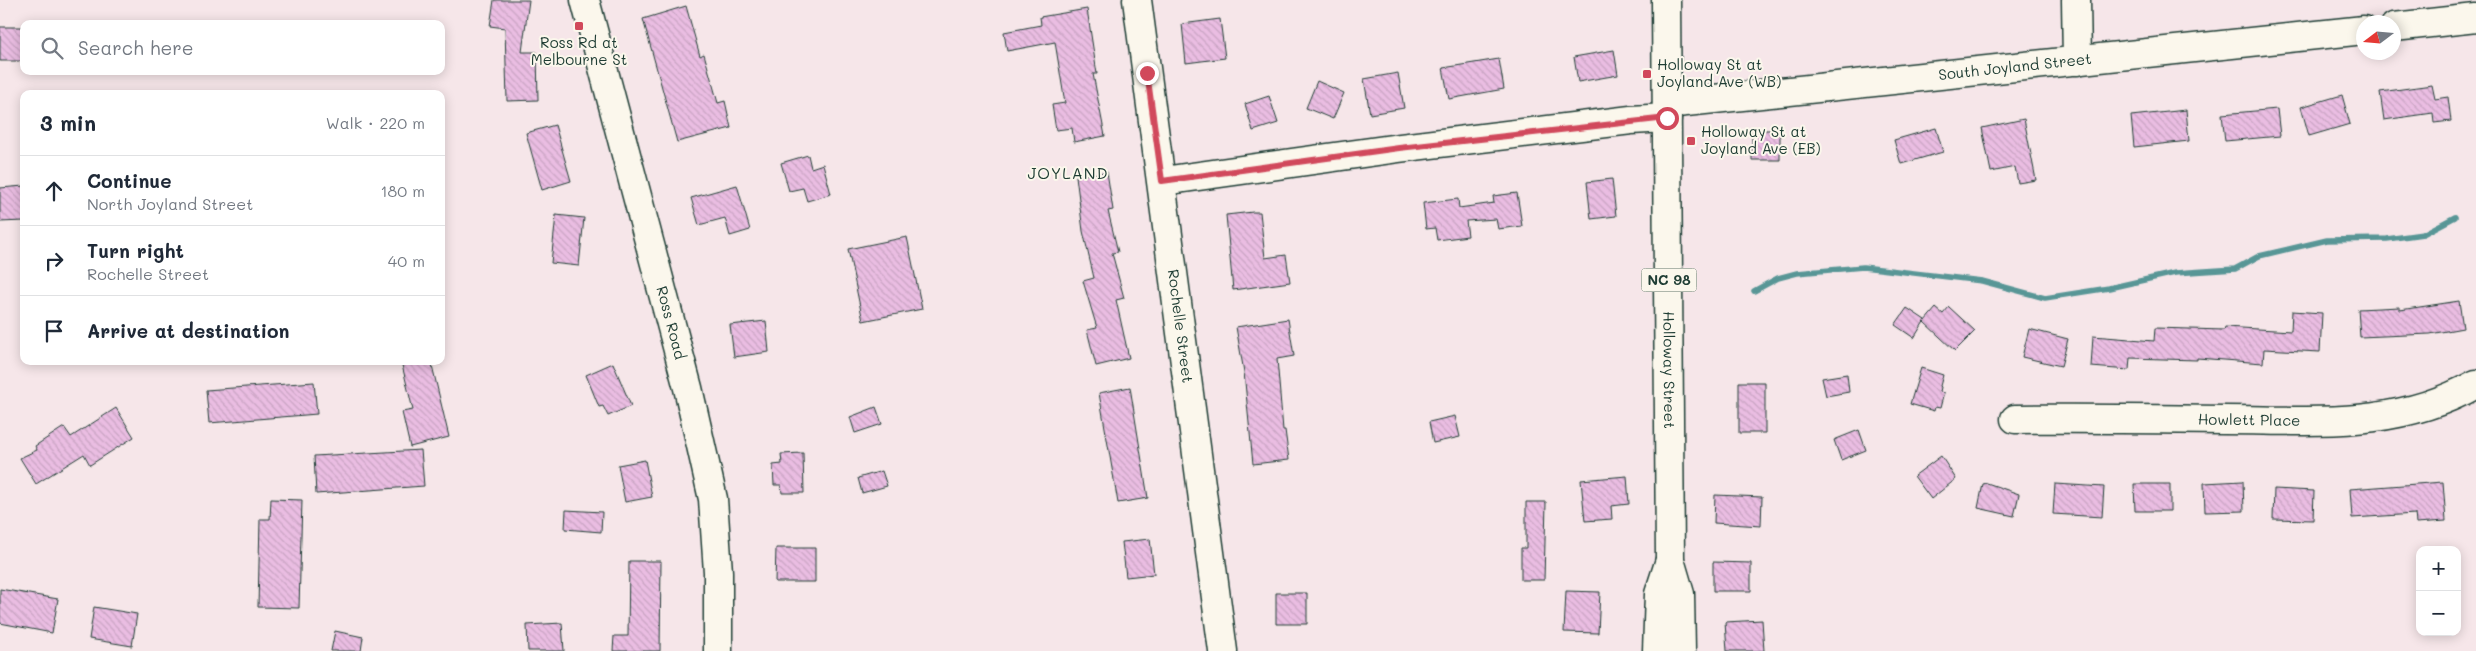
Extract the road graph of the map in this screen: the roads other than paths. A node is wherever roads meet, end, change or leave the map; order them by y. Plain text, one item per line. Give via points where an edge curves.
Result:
1 (585, 0) edge
2 (1137, 0) edge
3 (1666, 0) edge
4 (2076, 0) edge
5 (2476, 18) edge
6 (2401, 26) edge
7 (2356, 31) edge
8 (2077, 60) junction
9 (1667, 111) junction
10 (1162, 181) junction
11 (2476, 384) edge
12 (2015, 419) dead end
13 (1670, 560) junction
14 (718, 651) edge
15 (1223, 651) edge
16 (1657, 651) edge
17 (1681, 651) edge

1 - 14 main road, Ross Road via 688,388 713,499 718,572
2 - 10 main road, Rochelle Street
3 - 9 main road, Holloway Street / NC 98
4 - 8 main road
5 - 6 main road
7 - 8 main road, South Joyland Street
8 - 9 main road, South Joyland Street
9 - 10 main road, South Joyland Street
9 - 13 main road, Holloway Street / NC 98
10 - 15 main road, Rochelle Street
11 - 12 main road, Howlett Place via 2436,404 2408,412 2341,422
13 - 16 main road, Holloway Street / NC 98 via 1659,594
13 - 17 main road, Holloway Street / NC 98 via 1680,594

